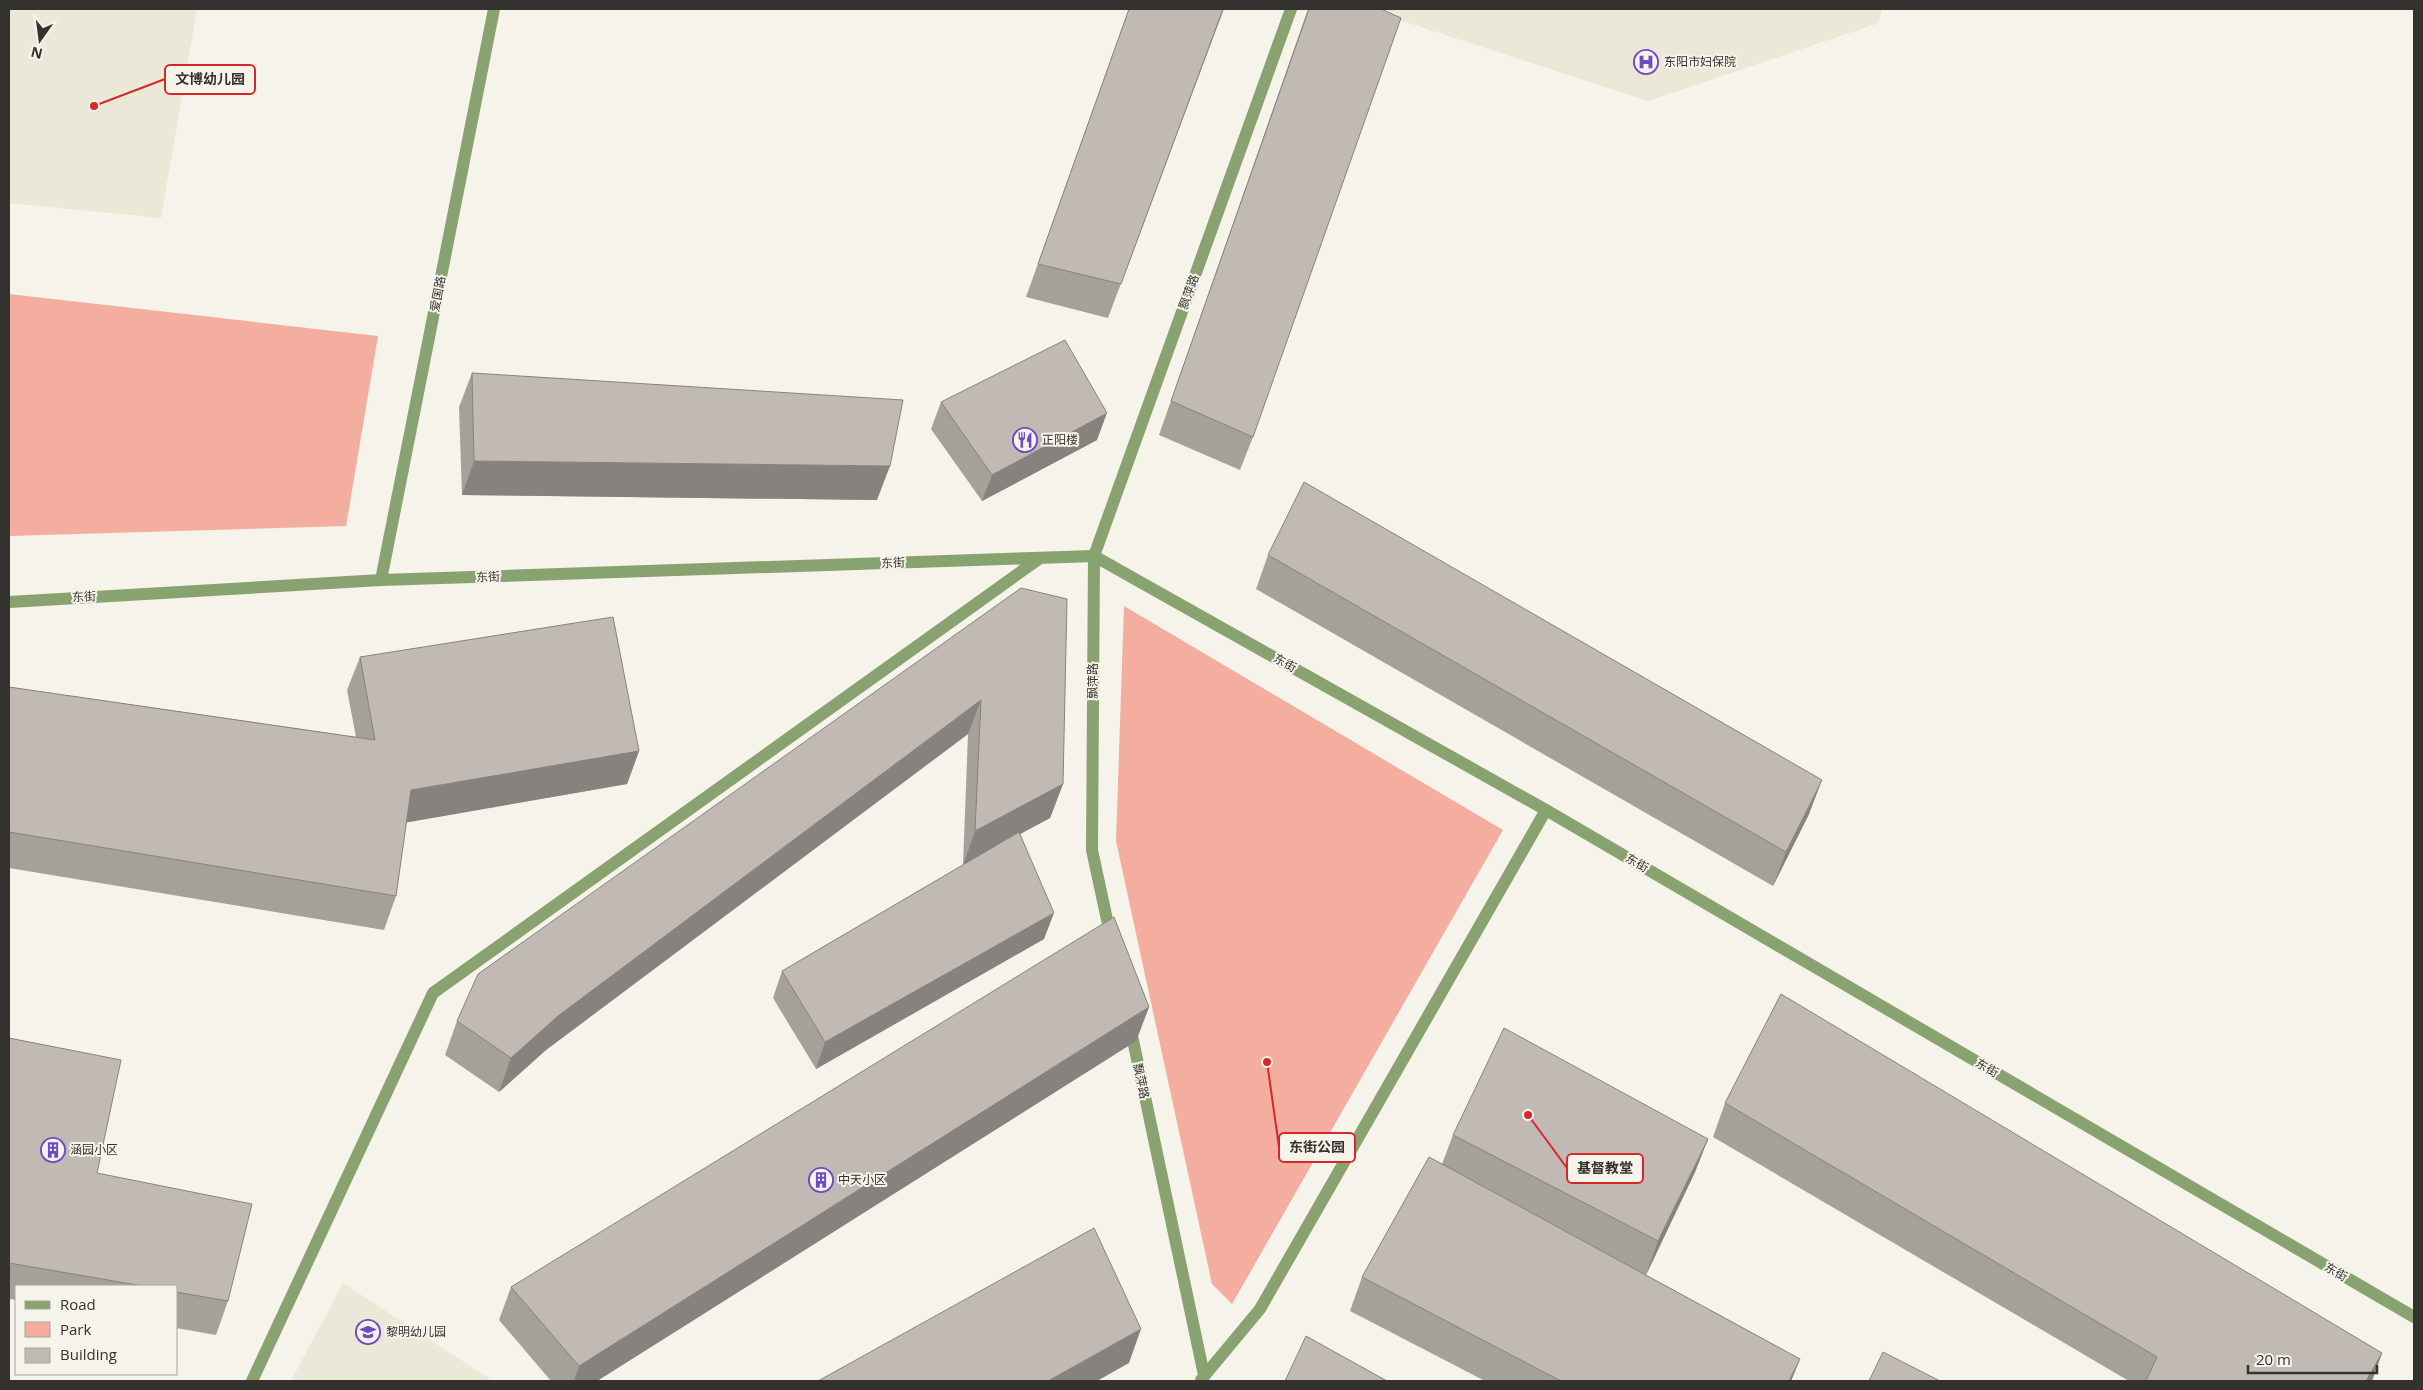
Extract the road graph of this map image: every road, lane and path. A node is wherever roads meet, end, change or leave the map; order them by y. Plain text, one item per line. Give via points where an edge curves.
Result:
1 (494, 9) edge
2 (1291, 9) edge
3 (1094, 556) junction
4 (1040, 558) junction
5 (381, 580) junction
6 (9, 602) edge
7 (1546, 810) junction
8 (1113, 947) edge
9 (1128, 1015) edge
10 (2414, 1317) edge
11 (1202, 1378) edge
12 (252, 1381) edge

1 - 5 street, 爱国路
2 - 3 street, 飘萍路
3 - 4 street, 东街
3 - 7 street, 东街
3 - 8 street, 飘萍路 via 1092,850
4 - 5 street, 东街
4 - 12 street via 433,994
5 - 6 street, 东街
7 - 10 street, 东街
7 - 11 street via 1260,1309
9 - 11 street, 飘萍路

